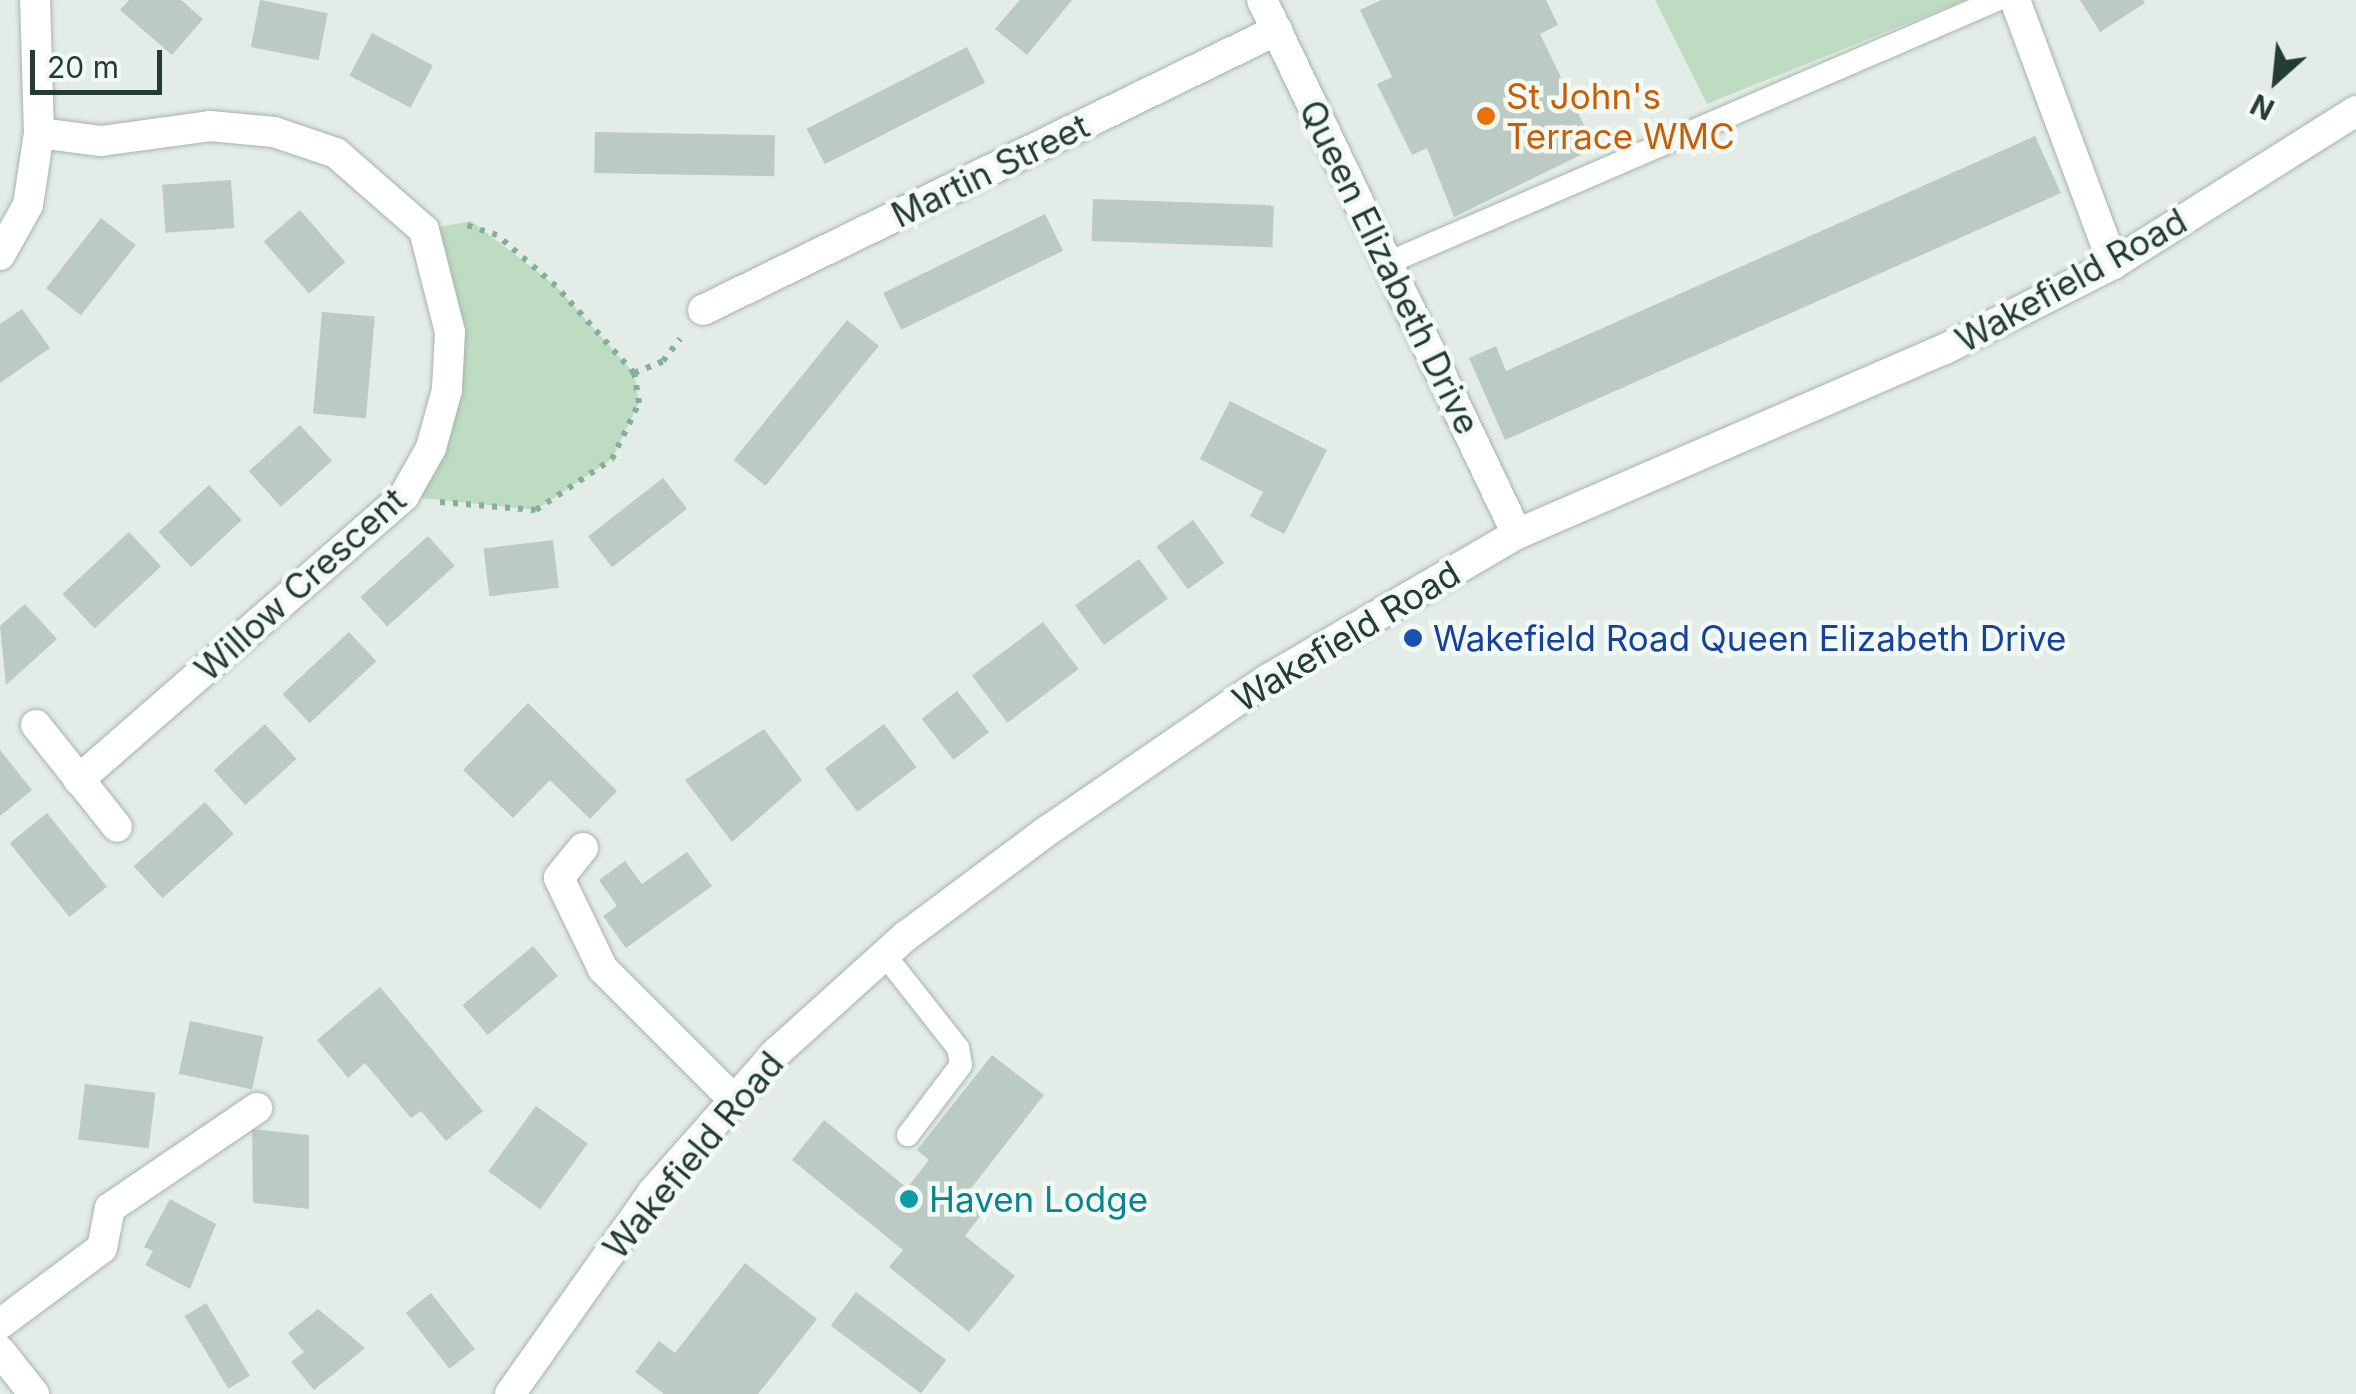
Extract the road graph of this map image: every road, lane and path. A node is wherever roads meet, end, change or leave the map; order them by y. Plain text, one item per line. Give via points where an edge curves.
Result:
1 (35, 0) edge
2 (1262, 0) edge
3 (1997, 0) edge
4 (2015, 0) edge
5 (1277, 30) junction
6 (2356, 112) edge
7 (39, 132) junction
8 (424, 230) junction
9 (0, 255) edge
10 (1390, 262) junction
11 (2112, 264) junction
12 (702, 310) joint
13 (634, 373) junction
14 (404, 496) junction
15 (1517, 534) junction
16 (36, 726) dead end
17 (80, 780) junction
18 (117, 827) dead end
19 (583, 848) dead end
20 (884, 954) junction
21 (732, 1099) junction
22 (257, 1108) dead end
23 (908, 1136) dead end
24 (0, 1324) edge
25 (0, 1351) edge
26 (34, 1394) edge
27 (510, 1394) edge

1 - 7 street
2 - 5 street, Queen Elizabeth Drive
3 - 10 lane
4 - 11 street
5 - 10 street, Queen Elizabeth Drive
5 - 12 street, Martin Street
6 - 11 street, Wakefield Road
7 - 8 street, Willow Crescent via 101,141 210,126 274,132 336,153
7 - 9 street via 28,204
8 - 13 path via 471,221 497,235
8 - 14 street, Willow Crescent via 442,274 448,390 431,448
10 - 15 street, Queen Elizabeth Drive
11 - 15 street, Wakefield Road via 1942,350
12 - 13 path via 662,361
13 - 14 path via 639,403 630,432 575,490 536,510
14 - 17 street, Willow Crescent
15 - 20 street, Wakefield Road via 1268,680
16 - 17 street
17 - 18 street
19 - 21 street via 559,878 596,957
20 - 21 street, Wakefield Road
20 - 23 lane via 958,1048 961,1065
21 - 27 street, Wakefield Road via 654,1192
22 - 24 street via 110,1208 102,1248
25 - 26 street

